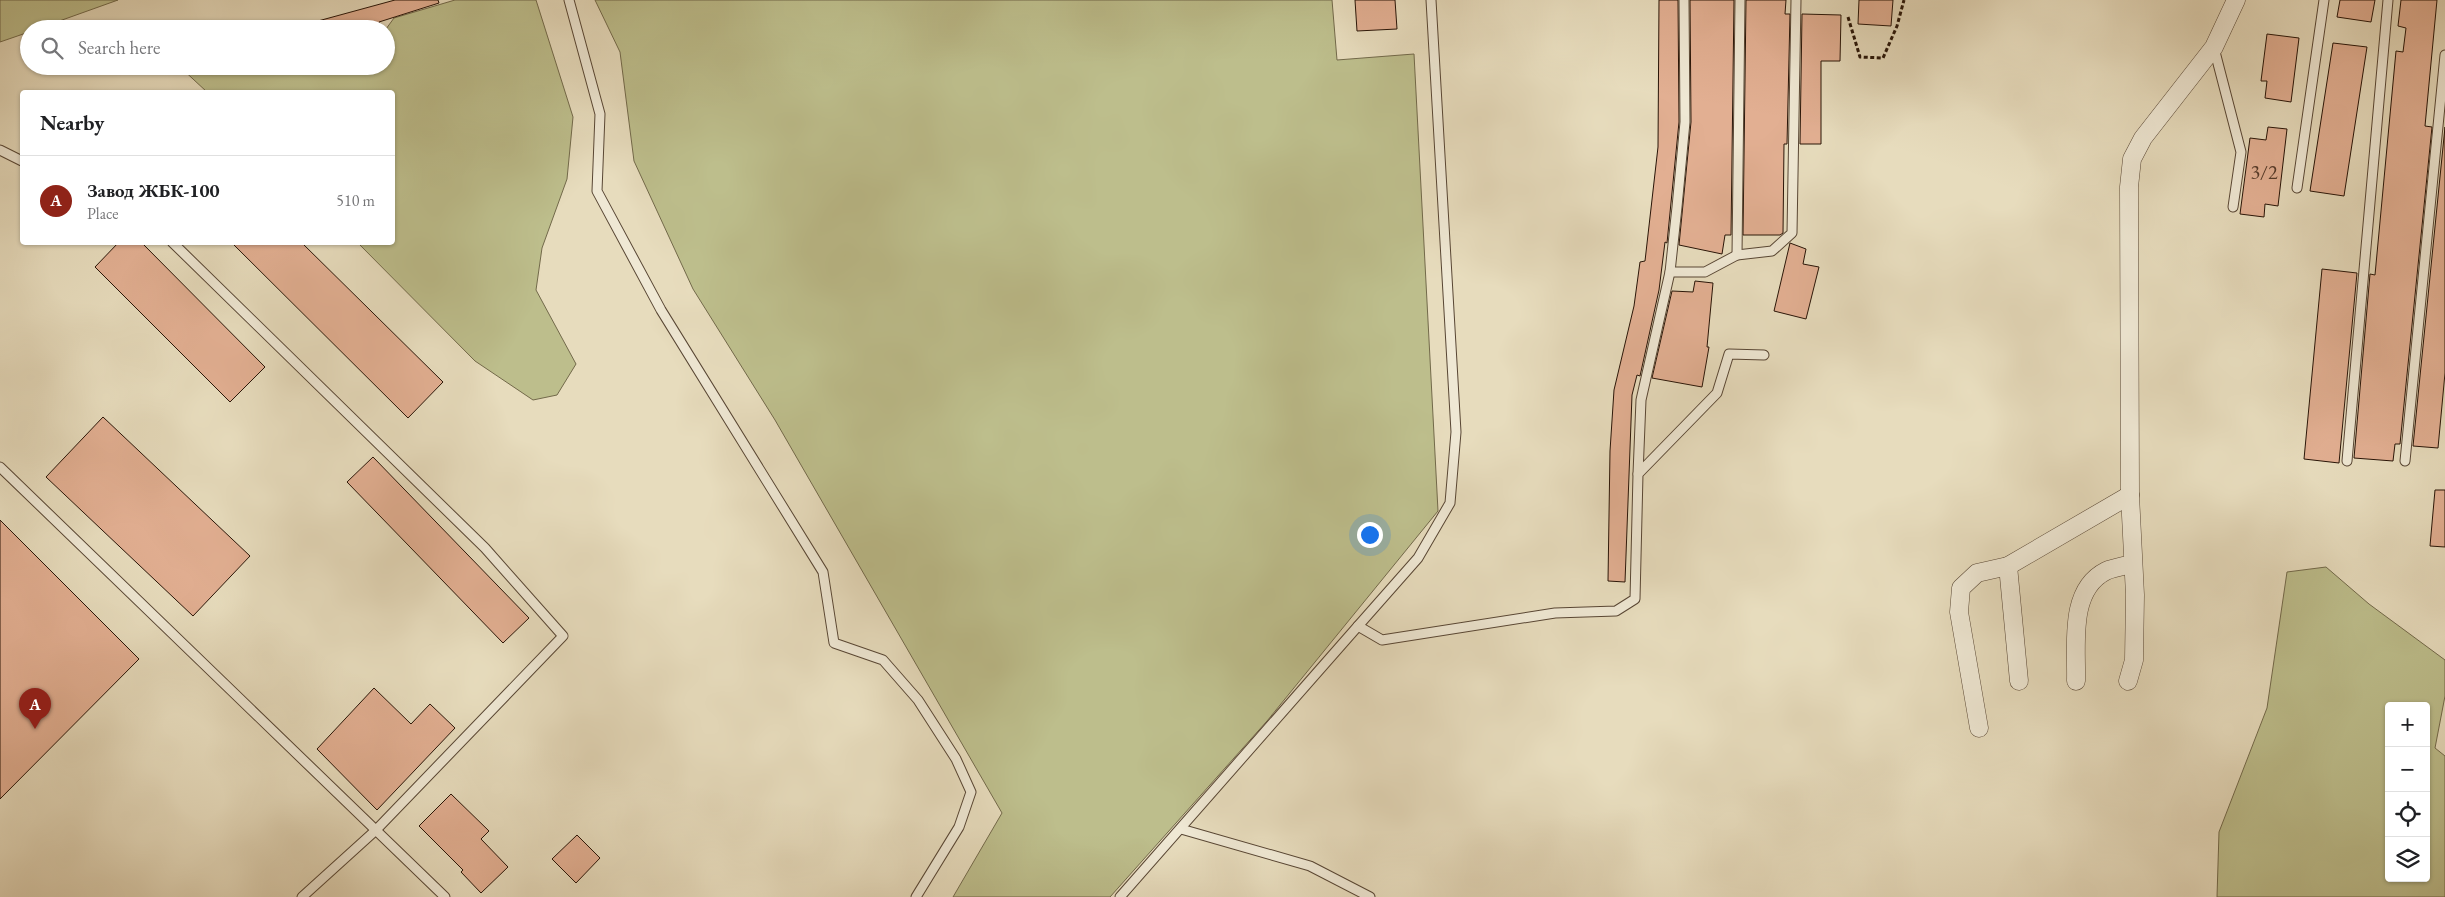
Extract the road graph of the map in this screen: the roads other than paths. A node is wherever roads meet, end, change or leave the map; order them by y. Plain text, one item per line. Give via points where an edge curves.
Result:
1 (569, 0) edge
2 (1431, 0) edge
3 (1684, 0) edge
4 (1740, 0) edge
5 (1796, 0) edge
6 (2236, 0) edge
7 (2324, 0) edge
8 (2388, 0) edge
9 (2214, 48) junction
10 (2445, 55) edge
11 (0, 150) edge
12 (20, 160) edge
13 (2297, 188) dead end
14 (2233, 207) dead end
15 (175, 245) edge
16 (1737, 255) junction
17 (1670, 272) junction
18 (1764, 355) dead end
19 (2347, 461) dead end
20 (2405, 462) dead end
21 (0, 467) edge
22 (1638, 474) junction
23 (2130, 495) junction
24 (2132, 564) junction
25 (2008, 566) junction
26 (1358, 626) junction
27 (2128, 680) dead end
28 (2018, 681) dead end
29 (2076, 681) dead end
30 (1978, 728) dead end
31 (1181, 829) junction
32 (376, 830) junction
33 (302, 897) edge
34 (445, 897) edge
35 (916, 897) edge
36 (1120, 897) edge
37 (1370, 897) edge

1 - 35 lane via 600,114 597,191 661,310 823,572 834,643 883,660 918,700 956,759 971,792 959,827
2 - 26 lane via 1456,432 1450,503 1418,558
3 - 17 lane via 1684,122
4 - 16 lane
5 - 16 lane via 1792,233 1772,251
6 - 9 street
7 - 13 lane
8 - 19 lane
9 - 14 lane via 2241,152
9 - 23 street via 2143,138 2132,159 2129,187
10 - 20 lane
11 - 12 lane
15 - 32 lane via 485,548 563,636
16 - 17 lane via 1704,272
17 - 22 lane via 1641,400
18 - 22 lane via 1729,354 1717,393
21 - 32 lane
22 - 26 lane via 1635,599 1616,611 1555,613 1382,640
23 - 24 street
23 - 25 street
24 - 27 street via 2134,660
24 - 29 street via 2106,571 2091,583 2078,607
25 - 28 street
25 - 30 street via 1977,573 1961,588 1959,612
26 - 31 lane
31 - 36 lane
31 - 37 lane via 1310,866
32 - 33 lane
32 - 34 lane

